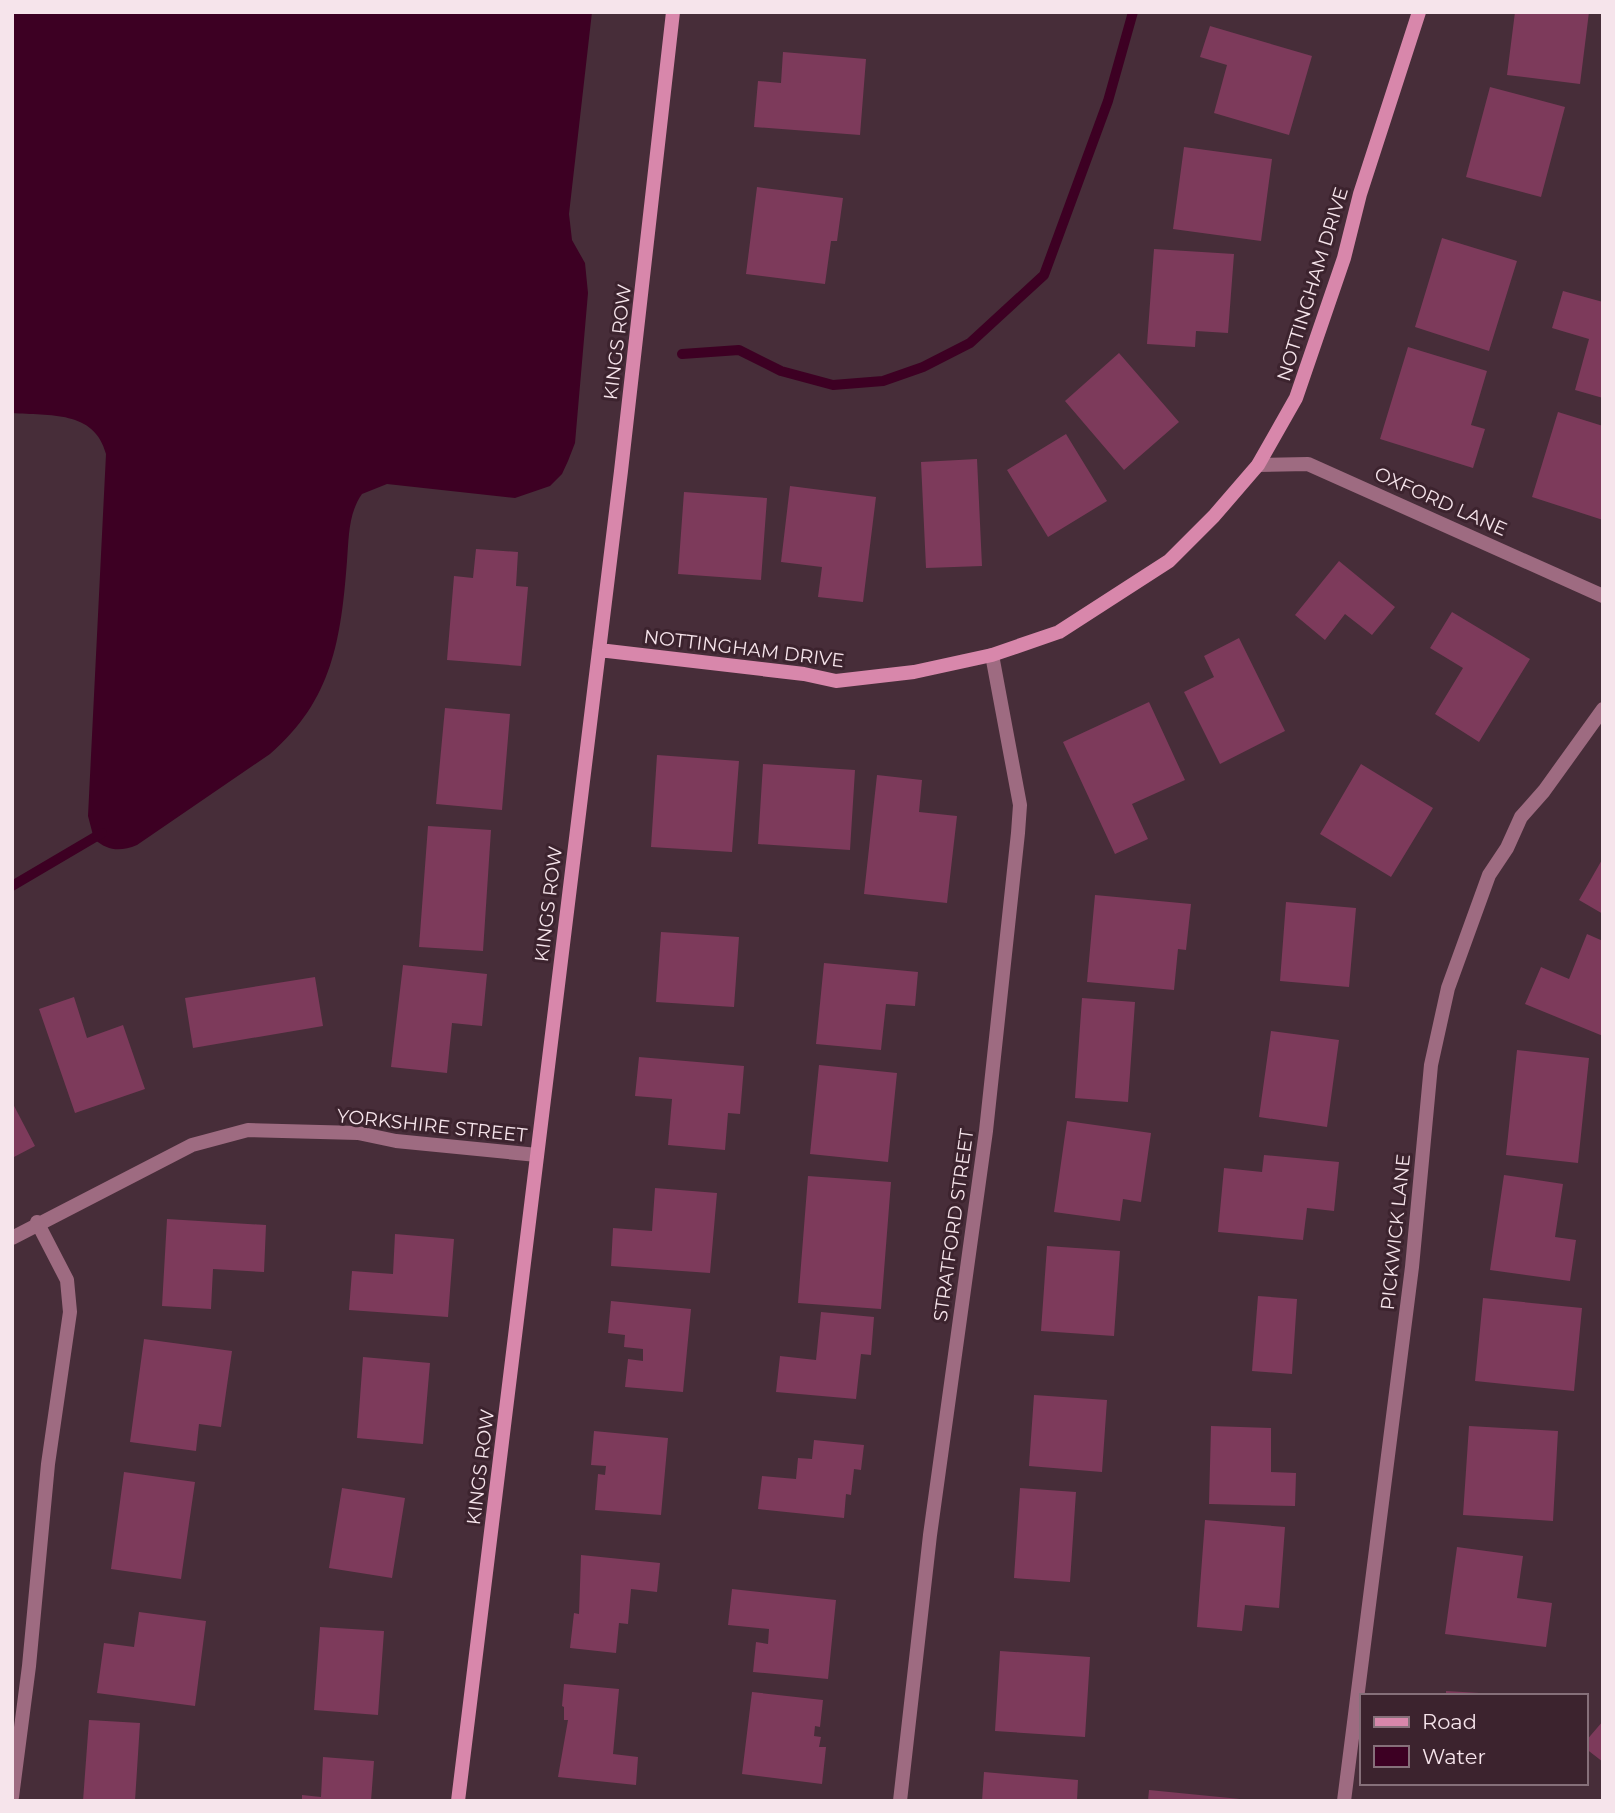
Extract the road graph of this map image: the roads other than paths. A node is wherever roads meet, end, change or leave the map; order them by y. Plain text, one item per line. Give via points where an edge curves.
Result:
1 (673, 12) edge
2 (1419, 12) edge
3 (1258, 465) junction
4 (1603, 596) edge
5 (599, 650) junction
6 (992, 655) junction
7 (1603, 709) edge
8 (537, 1155) junction
9 (37, 1222) junction
10 (12, 1238) edge
11 (12, 1797) edge
12 (458, 1801) edge
13 (900, 1801) edge
14 (1344, 1801) edge

1 - 5 street, KINGS ROW
2 - 3 street, NOTTINGHAM DRIVE via 1360,194 1345,258 1296,398
3 - 4 street, OXFORD LANE via 1308,464
3 - 6 street, NOTTINGHAM DRIVE via 1169,561 1059,632
5 - 6 street, NOTTINGHAM DRIVE via 836,681 914,673
5 - 8 street, KINGS ROW
6 - 13 street, STRATFORD STREET via 1020,805 1018,833 986,1131 930,1535
7 - 14 street, PICKWICK LANE via 1521,817 1489,875 1448,988 1431,1065 1412,1267
8 - 9 street, YORKSHIRE STREET via 358,1133 248,1130 192,1145
8 - 12 street, KINGS ROW
9 - 10 street, YORKSHIRE STREET
9 - 11 street via 66,1280 70,1312 48,1464

